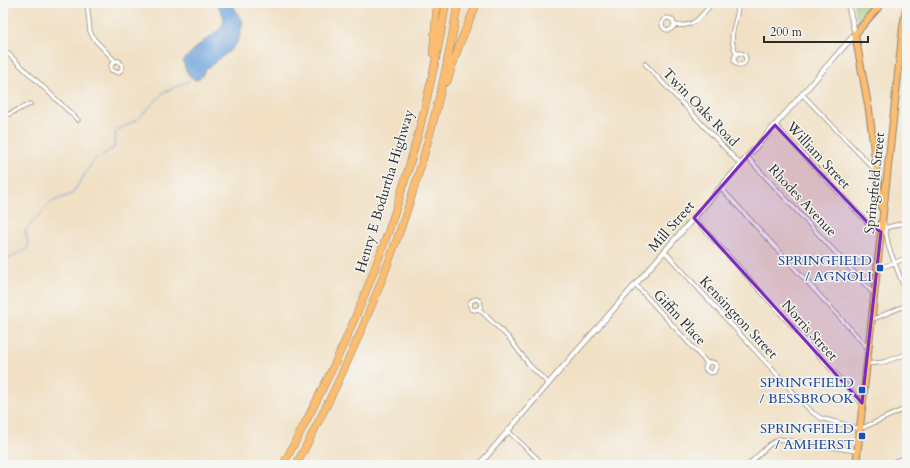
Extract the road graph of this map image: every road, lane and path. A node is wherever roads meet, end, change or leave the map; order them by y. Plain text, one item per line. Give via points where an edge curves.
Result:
1 (87, 3) edge
2 (437, 3) edge
3 (446, 3) edge
4 (458, 3) edge
5 (476, 3) edge
6 (712, 3) edge
7 (738, 3) edge
8 (848, 3) edge
9 (882, 3) edge
10 (906, 3) edge
11 (674, 25) dead end
12 (855, 34) junction
13 (3, 49) edge
14 (737, 54) dead end
15 (114, 61) dead end
16 (645, 64) dead end
17 (802, 94) junction
18 (30, 104) dead end
19 (3, 111) edge
20 (7, 115) junction
21 (3, 117) edge
22 (78, 120) dead end
23 (775, 125) junction
24 (432, 126) junction
25 (414, 148) junction
26 (747, 157) junction
27 (741, 165) junction
28 (876, 171) junction
29 (721, 188) junction
30 (882, 217) junction
31 (694, 218) junction
32 (907, 222) edge
33 (883, 230) junction
34 (664, 252) junction
35 (907, 258) edge
36 (895, 263) junction
37 (877, 269) junction
38 (636, 285) junction
39 (874, 294) junction
40 (907, 295) edge
41 (907, 305) edge
42 (479, 309) dead end
43 (871, 320) junction
44 (868, 348) junction
45 (907, 354) edge
46 (707, 363) dead end
47 (866, 364) junction
48 (548, 384) junction
49 (862, 403) junction
50 (907, 408) edge
51 (860, 429) junction
52 (508, 431) junction
53 (857, 451) junction
54 (907, 456) edge
55 (483, 460) junction
56 (282, 465) edge
57 (296, 465) edge
58 (479, 465) edge
59 (488, 465) edge
60 (544, 465) edge
61 (748, 465) edge
62 (856, 465) edge
63 (886, 465) edge

1 - 15 street via 90,31
2 - 25 highway via 432,59
3 - 25 highway, Henry E Bodurtha Highway via 436,61
4 - 24 highway, Henry E Bodurtha Highway
5 - 24 highway
6 - 11 street via 694,23 687,26
7 - 14 street via 732,40
8 - 12 street
9 - 12 main road, Mill Street
10 - 30 main road, Springfield Street
12 - 17 street, Mill Street
12 - 28 main road via 869,110
13 - 22 street
16 - 27 street, Twin Oaks Road
17 - 23 street, Mill Street
17 - 28 street
18 - 20 street
19 - 20 street
20 - 21 street
23 - 26 street, Mill Street
23 - 33 street, William Street via 875,230
24 - 57 highway, Henry E Bodurtha Highway via 407,212 374,302 341,378
25 - 56 highway, Henry E Bodurtha Highway via 363,299 324,386
26 - 27 street, Mill Street
26 - 39 street, Rhodes Avenue
27 - 29 street, Mill Street
28 - 30 main road
29 - 31 street, Mill Street
29 - 44 street
30 - 33 main road, Springfield Street
31 - 34 street, Mill Street
31 - 49 street, Norris Street
32 - 33 street
33 - 36 street
33 - 37 main road, Springfield Street
34 - 38 street, Mill Street
34 - 51 street, Kensington Street via 810,411 819,418
35 - 36 street
36 - 37 street
36 - 40 street
37 - 39 main road, Springfield Street
38 - 46 street, Giffin Place
38 - 48 street, Mill Street
39 - 43 main road, Springfield Street
41 - 43 street
42 - 48 street via 509,338 530,366
43 - 44 main road, Springfield Street
44 - 47 main road, Springfield Street
45 - 47 street via 884,362
47 - 49 main road, Springfield Street
48 - 52 street, Mill Street
49 - 51 main road, Springfield Street
50 - 51 street
51 - 53 main road, Springfield Street
52 - 55 street, Mill Street
52 - 60 street
53 - 61 street via 779,440 773,442
53 - 62 main road, Springfield Street
54 - 63 street
55 - 58 street, Mill Street
55 - 59 street

